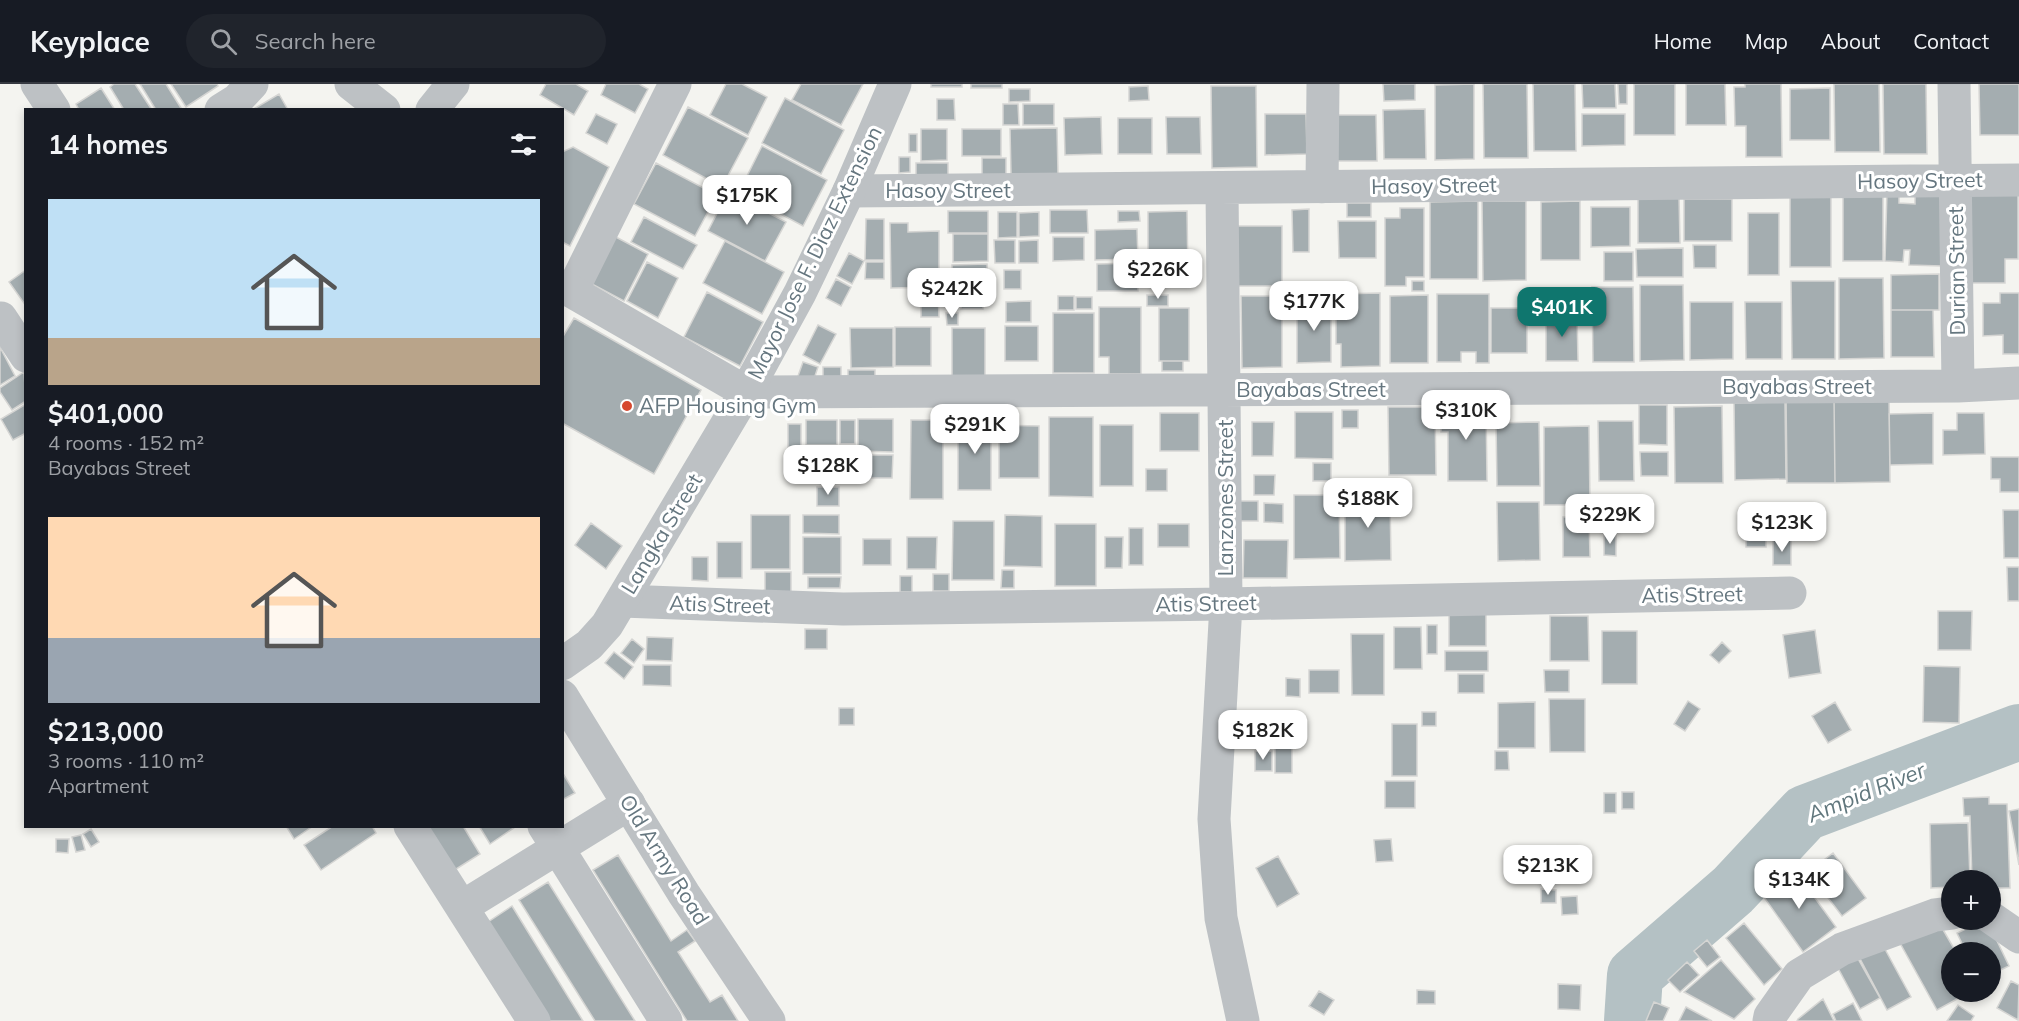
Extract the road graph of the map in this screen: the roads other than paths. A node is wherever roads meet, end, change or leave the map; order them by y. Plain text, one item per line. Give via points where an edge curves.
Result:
1 (37, 84) edge
2 (252, 84) edge
3 (351, 84) edge
4 (453, 84) edge
5 (675, 84) edge
6 (895, 84) edge
7 (1323, 84) edge
8 (1954, 84) edge
9 (53, 108) edge
10 (225, 108) edge
11 (381, 108) edge
12 (434, 108) edge
13 (2019, 180) edge
14 (1956, 182) junction
15 (1322, 188) junction
16 (1222, 189) junction
17 (849, 191) junction
18 (567, 289) edge
19 (1, 318) edge
20 (24, 353) edge
21 (2019, 383) edge
22 (1958, 386) junction
23 (1225, 390) junction
24 (746, 392) junction
25 (1790, 593) dead end
26 (622, 601) junction
27 (1226, 604) junction
28 (564, 663) edge
29 (564, 699) edge
30 (629, 804) junction
31 (411, 828) edge
32 (551, 837) edge
33 (462, 907) junction
34 (2019, 907) edge
35 (2001, 909) edge
36 (1941, 914) edge
37 (2001, 925) edge
38 (2019, 937) edge
39 (534, 1021) edge
40 (666, 1021) edge
41 (769, 1021) edge
42 (1243, 1021) edge
43 (1769, 1021) edge

1 - 9 street
2 - 10 street
3 - 11 street
4 - 12 street
5 - 18 street
6 - 17 street, Mayor Jose F. Diaz Extension
7 - 15 street
8 - 14 street, Durian Street
13 - 14 street, Hasoy Street
14 - 15 street, Hasoy Street
14 - 22 street, Durian Street
15 - 16 street, Hasoy Street
16 - 17 street, Hasoy Street
16 - 23 street, Lanzones Street
17 - 24 street, Mayor Jose F. Diaz Extension
18 - 24 street, Mayor Jose F. Diaz Extension
19 - 20 street
21 - 22 street, Bayabas Street
22 - 23 street, Bayabas Street
23 - 24 street, Bayabas Street
23 - 27 street, Lanzones Street
24 - 26 street, Langka Street
25 - 27 street, Atis Street
26 - 27 street, Atis Street via 843,609
26 - 28 street, Langka Street via 589,645
27 - 42 street, Lanzones Street via 1214,819 1221,918
29 - 30 street, Old Army Road
30 - 32 street
30 - 41 street, Old Army Road
31 - 33 street
32 - 33 street
32 - 40 street
33 - 39 street
34 - 35 street
36 - 43 street via 1842,949 1799,975
37 - 38 street

